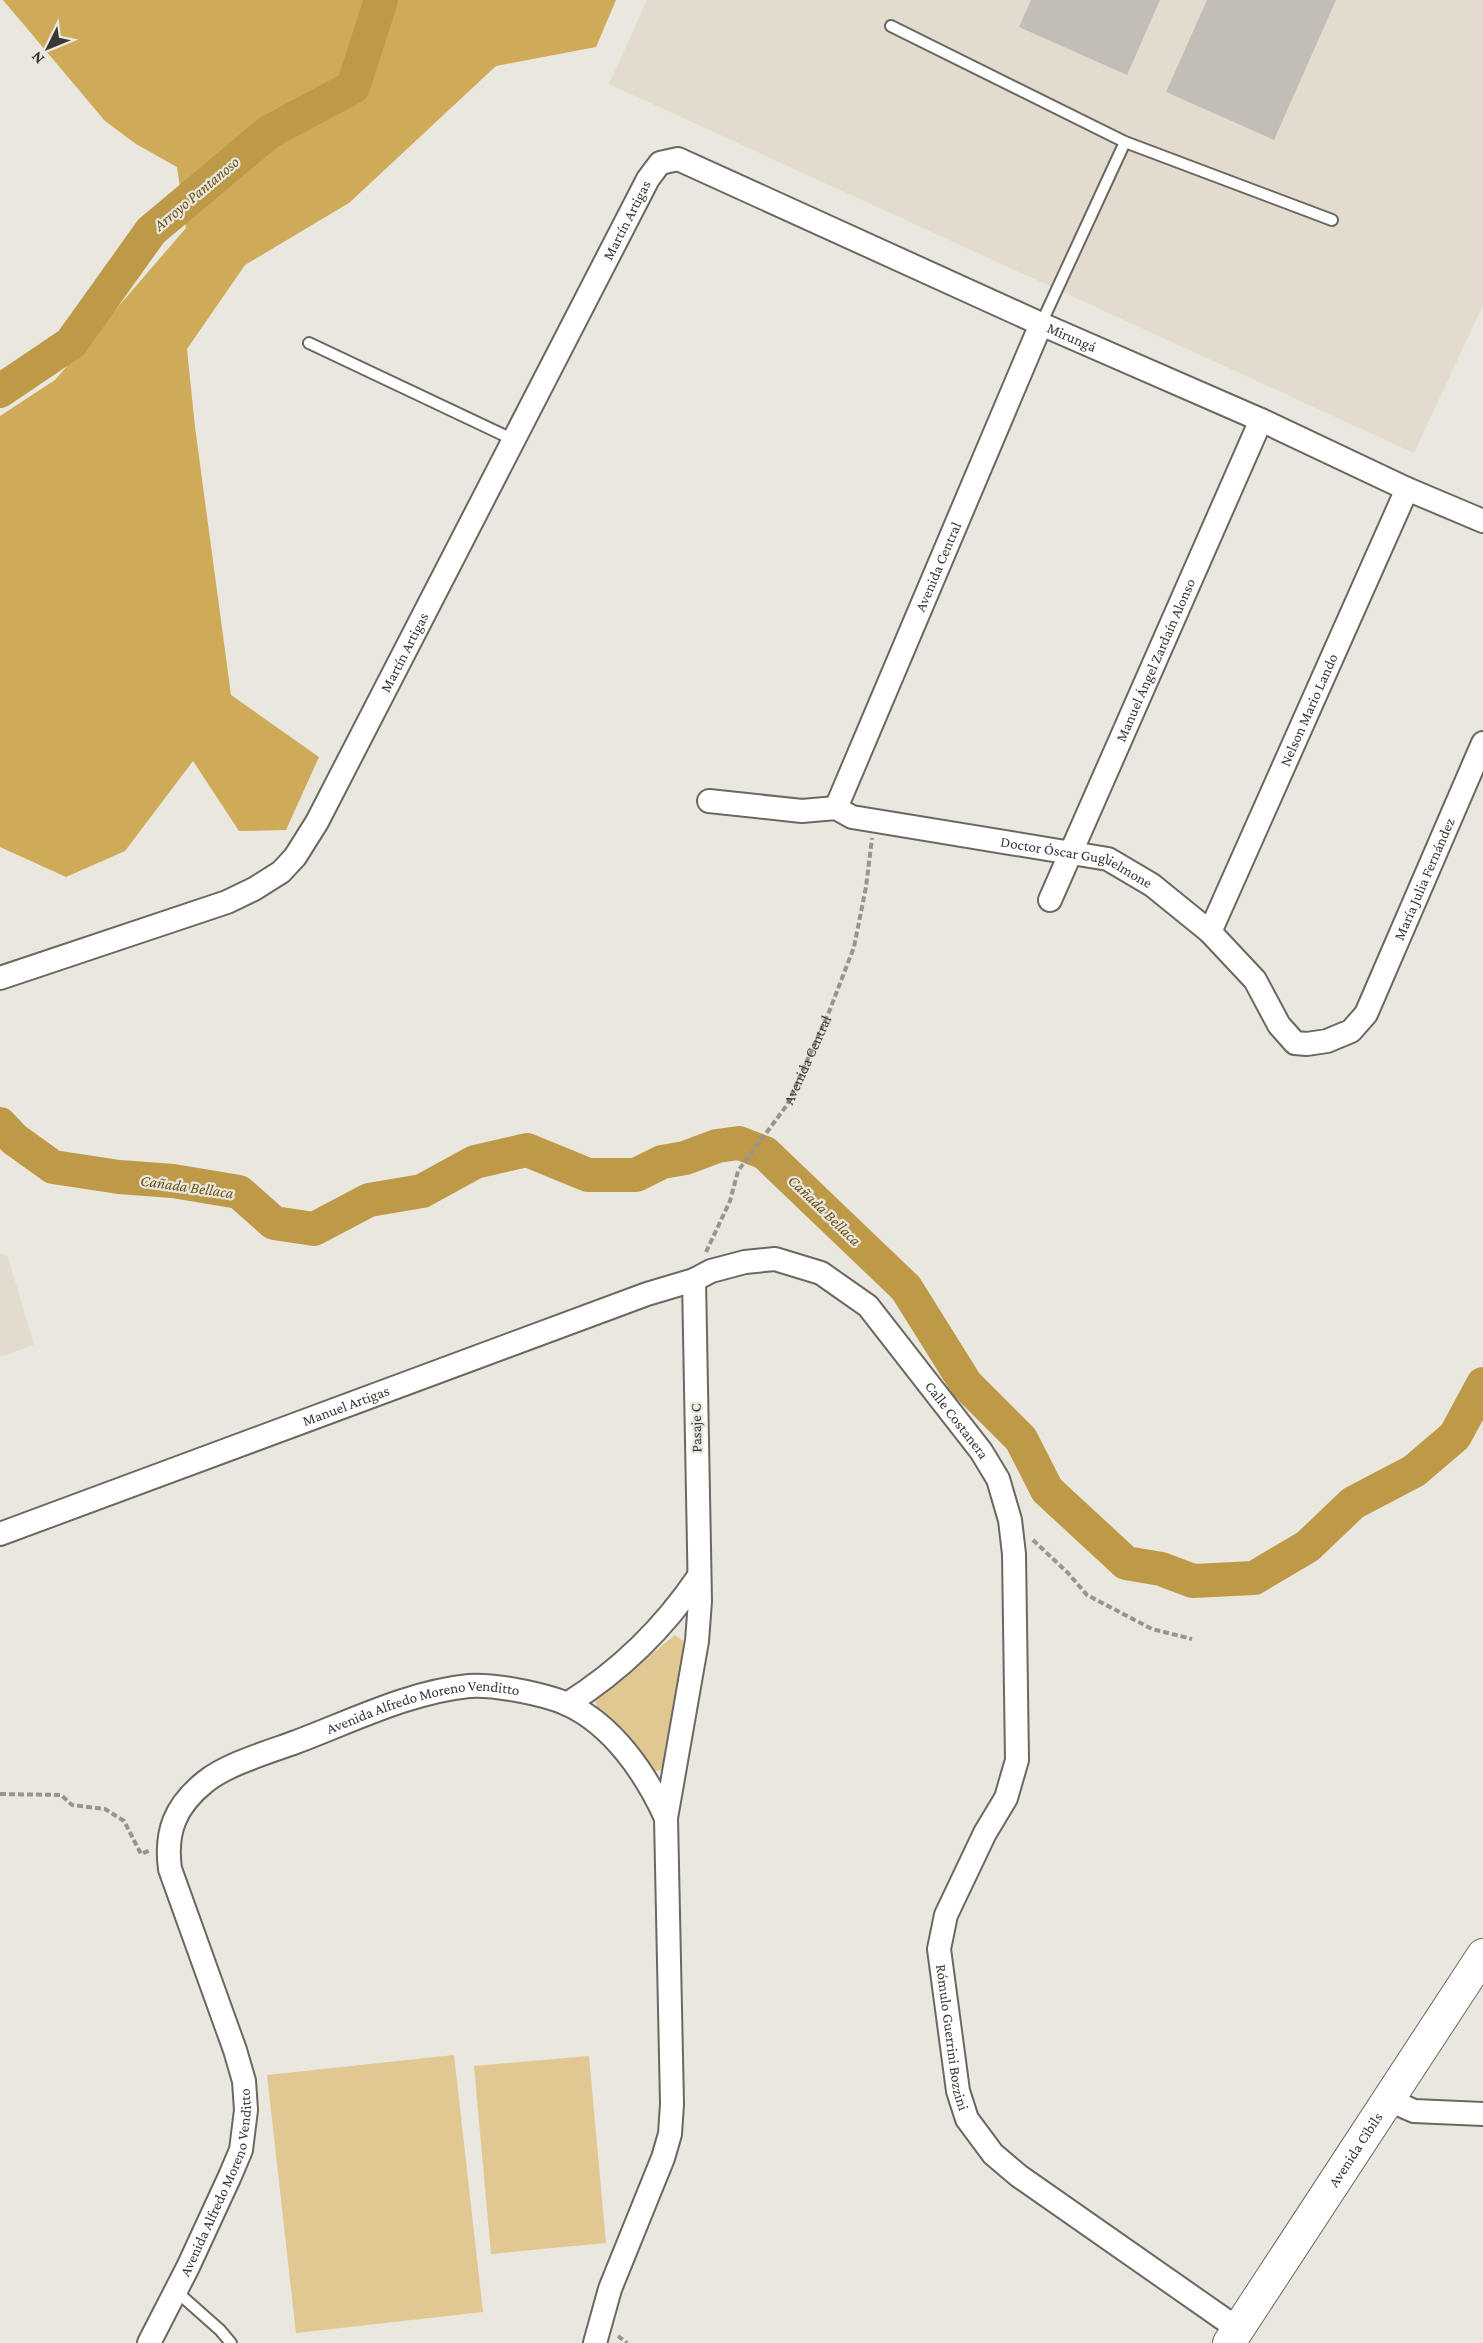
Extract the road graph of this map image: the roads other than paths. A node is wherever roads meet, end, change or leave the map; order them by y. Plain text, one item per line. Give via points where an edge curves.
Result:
1 (891, 26) dead end
2 (1125, 142) junction
3 (660, 163) joint
4 (1332, 220) dead end
5 (1041, 324) junction
6 (309, 343) dead end
7 (1261, 420) junction
8 (514, 440) junction
9 (1407, 489) junction
10 (1483, 521) edge
11 (1483, 743) edge
12 (708, 801) dead end
13 (836, 808) junction
14 (1073, 852) junction
15 (1050, 900) dead end
16 (1210, 932) junction
17 (0, 978) edge
18 (1366, 1014) joint
19 (693, 1280) junction
20 (1010, 1520) joint
21 (0, 1533) edge
22 (699, 1576) junction
23 (567, 1704) junction
24 (666, 1818) junction
25 (1483, 1955) edge
26 (1389, 2100) junction
27 (1483, 2114) edge
28 (176, 2291) junction
29 (1233, 2336) edge
30 (149, 2343) edge
31 (231, 2343) edge
32 (595, 2343) edge

1 - 2 lane
2 - 4 lane
2 - 5 lane
3 - 5 street, Mirungá via 678,159
3 - 8 street, Martín Artigas via 648,179
5 - 7 street, Mirungá
5 - 13 street, Avenida Central
6 - 8 lane
7 - 9 street, Mirungá
7 - 14 street, Manuel Ángel Zardaín Alonso
8 - 17 street, Martín Artigas via 317,822 281,872 227,902
9 - 10 street, Mirungá
9 - 16 street, Nelson Mario Lando
11 - 18 street, María Julia Fernández
12 - 13 street, Doctor Óscar Guglielmone via 802,811
13 - 14 street, Doctor Óscar Guglielmone via 852,818
14 - 15 street, Manuel Ángel Zardaín Alonso
14 - 16 street, Doctor Óscar Guglielmone via 1108,859 1152,885
16 - 18 street, Doctor Óscar Guglielmone via 1255,980 1279,1025 1295,1042 1327,1041 1351,1031
19 - 20 street, Calle Costanera via 745,1262 775,1259 822,1273 868,1306 981,1451 998,1479
19 - 21 street, Manuel Artigas
19 - 22 street, Pasaje C
20 - 29 street, Rómulo Guerrini Bozzini via 1014,1554 1017,1760 1006,1798 946,1915 939,1949 958,2091 967,2119 993,2154
22 - 23 street via 645,1642
22 - 24 street, Pasaje C via 697,1641
23 - 24 street, Avenida Alfredo Moreno Venditto via 622,1748 654,1791
23 - 28 street, Avenida Alfredo Moreno Venditto via 532,1693 472,1686 437,1690 242,1762 205,1781 173,1819 167,1844 170,1869 235,2050 246,2110 241,2150
24 - 32 street, Avenida Alfredo Moreno Venditto via 670,2134 610,2289
25 - 26 street, Avenida Cibils
26 - 27 street via 1414,2111
26 - 29 street, Avenida Cibils
28 - 30 street, Avenida Alfredo Moreno Venditto
28 - 31 lane

